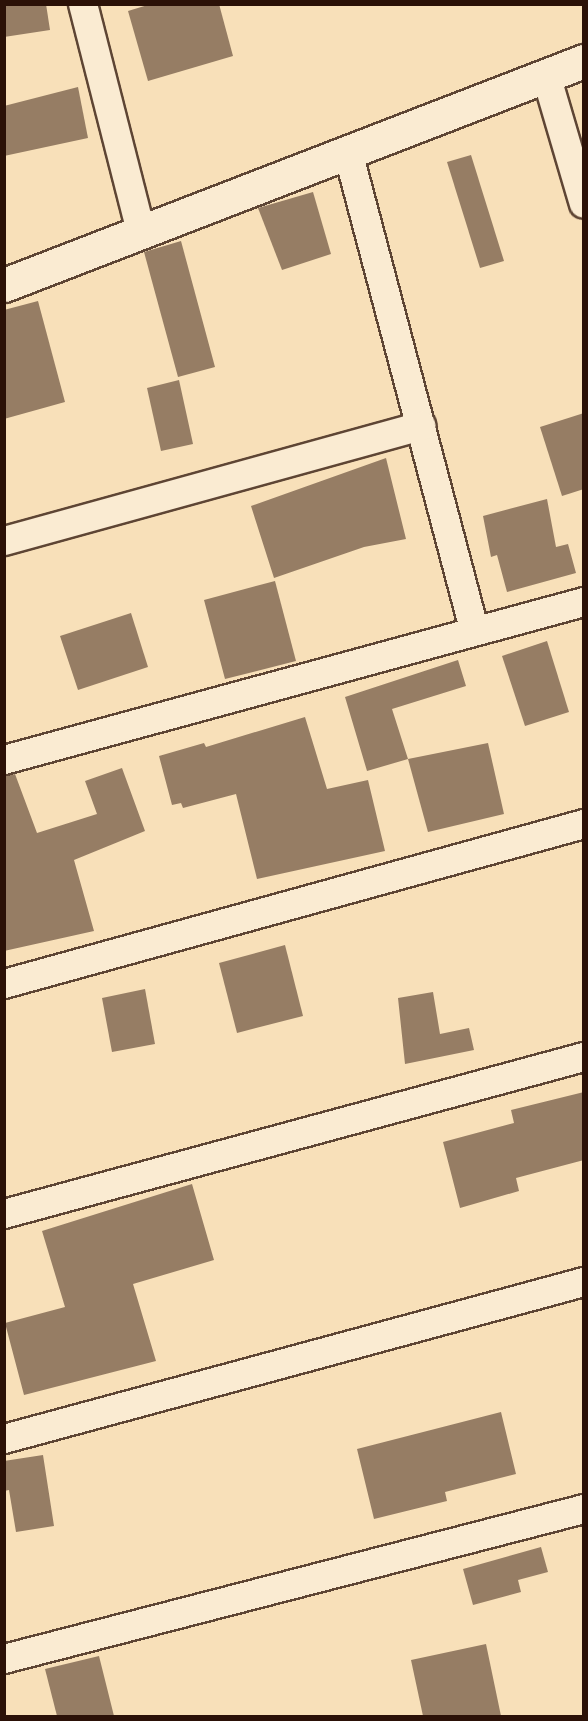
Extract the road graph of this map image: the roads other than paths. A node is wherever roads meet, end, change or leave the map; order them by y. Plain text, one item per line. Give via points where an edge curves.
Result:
1 (83, 4) edge
2 (584, 61) edge
3 (546, 75) junction
4 (348, 152) junction
5 (584, 204) edge
6 (141, 231) junction
7 (4, 285) edge
8 (421, 426) junction
9 (4, 541) edge
10 (584, 602) edge
11 (475, 631) junction
12 (4, 760) edge
13 (584, 824) edge
14 (4, 984) edge
15 (584, 1057) edge
16 (4, 1214) edge
17 (584, 1282) edge
18 (4, 1439) edge
19 (584, 1509) edge
20 (4, 1659) edge

1 - 6 street
2 - 3 street
3 - 4 street
3 - 5 street
4 - 6 street
4 - 8 street
6 - 7 street
8 - 9 street
8 - 11 street
10 - 11 street
11 - 12 street
13 - 14 street
15 - 16 street
17 - 18 street
19 - 20 street

